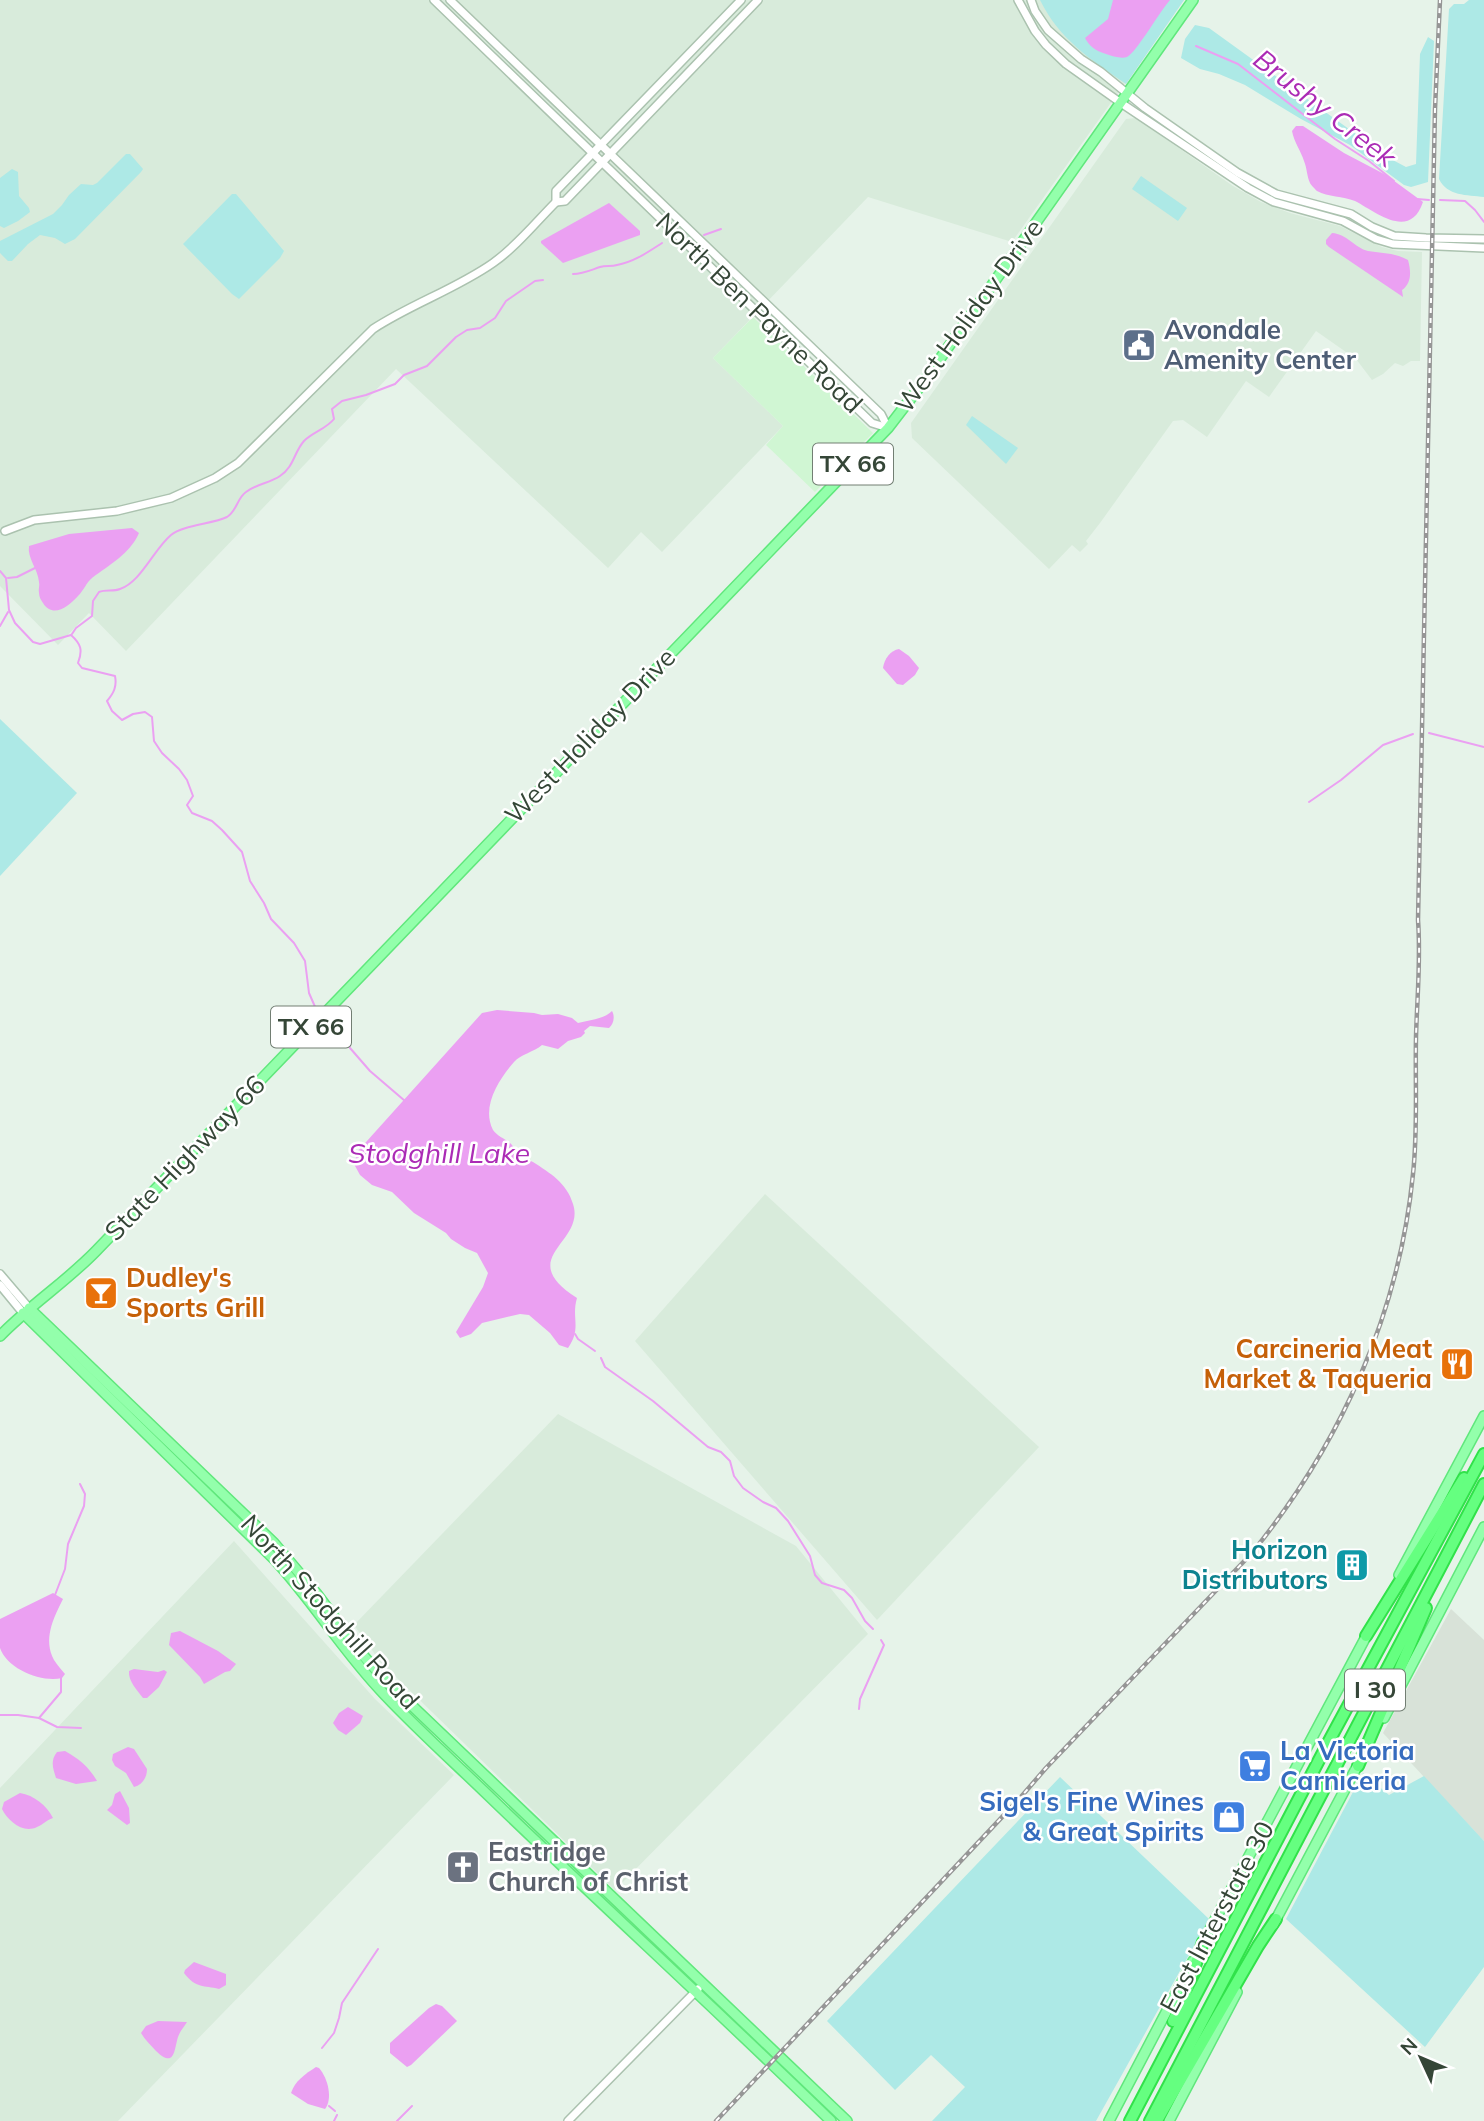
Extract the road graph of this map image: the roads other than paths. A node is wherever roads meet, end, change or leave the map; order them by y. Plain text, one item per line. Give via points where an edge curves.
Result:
1 (434, 0) edge
2 (450, 0) edge
3 (741, 0) edge
4 (758, 0) edge
5 (1018, 0) edge
6 (1031, 0) edge
7 (1193, 0) edge
8 (1127, 94) junction
9 (1121, 103) junction
10 (601, 144) junction
11 (593, 152) junction
12 (610, 154) junction
13 (603, 162) junction
14 (556, 202) junction
15 (1484, 239) edge
16 (1484, 248) edge
17 (840, 374) junction
18 (831, 384) junction
19 (888, 428) junction
20 (5, 531) dead end
21 (452, 879) joint
22 (0, 1274) edge
23 (0, 1285) edge
24 (26, 1311) junction
25 (0, 1336) edge
26 (1484, 1416) edge
27 (1484, 1452) edge
28 (1484, 1484) edge
29 (1467, 1516) junction
30 (1484, 1527) edge
31 (1366, 1636) junction
32 (1358, 1766) junction
33 (1276, 1919) junction
34 (1203, 1942) junction
35 (704, 1983) junction
36 (696, 1991) junction
37 (568, 2121) edge
38 (831, 2121) edge
39 (847, 2121) edge
40 (1109, 2121) edge
41 (1127, 2121) edge
42 (1150, 2121) edge
43 (1157, 2121) edge
44 (1169, 2121) edge

1 - 11 street, North Ben Payne Road
2 - 10 street, North Ben Payne Road
3 - 10 street
4 - 12 street
5 - 9 street via 1046,45
6 - 8 street via 1054,36
7 - 8 main road, West Holiday Drive / TX 66
8 - 9 main road, West Holiday Drive / TX 66
8 - 15 street via 1238,173 1276,194 1351,215 1394,236
9 - 16 street via 1274,202 1342,221 1393,244
9 - 19 main road, West Holiday Drive / TX 66
10 - 11 street
10 - 12 street, North Ben Payne Road
11 - 13 street, North Ben Payne Road
11 - 14 street via 556,191
12 - 13 street
12 - 17 street, North Ben Payne Road
13 - 14 street via 565,201
13 - 18 street, North Ben Payne Road
14 - 20 street via 494,262 373,329 238,463 215,478 145,506 34,520
17 - 18 street
17 - 19 street, North Ben Payne Road via 881,414
18 - 19 street, North Ben Payne Road via 872,423
19 - 21 main road, West Holiday Drive / TX 66
21 - 24 main road, State Highway 66 / TX 66 via 83,1265
22 - 24 street, North Stodghill Road
23 - 24 street, North Stodghill Road
24 - 25 main road, TX 66
24 - 35 main road, North Stodghill Road via 274,1543 384,1679
24 - 36 main road, North Stodghill Road via 293,1579 386,1697
26 - 31 main road, East Interstate 30
27 - 31 highway
27 - 41 highway, I 30
28 - 29 highway, I 30
29 - 32 highway
29 - 42 highway, I 30
30 - 32 main road, East Interstate 30
31 - 34 main road, East Interstate 30
32 - 33 main road, East Interstate 30
33 - 43 highway
33 - 44 main road, East Interstate 30
34 - 40 main road, East Interstate 30
34 - 41 highway via 1185,1996
35 - 36 street
35 - 39 main road, North Stodghill Road
36 - 37 street
36 - 38 main road, North Stodghill Road

